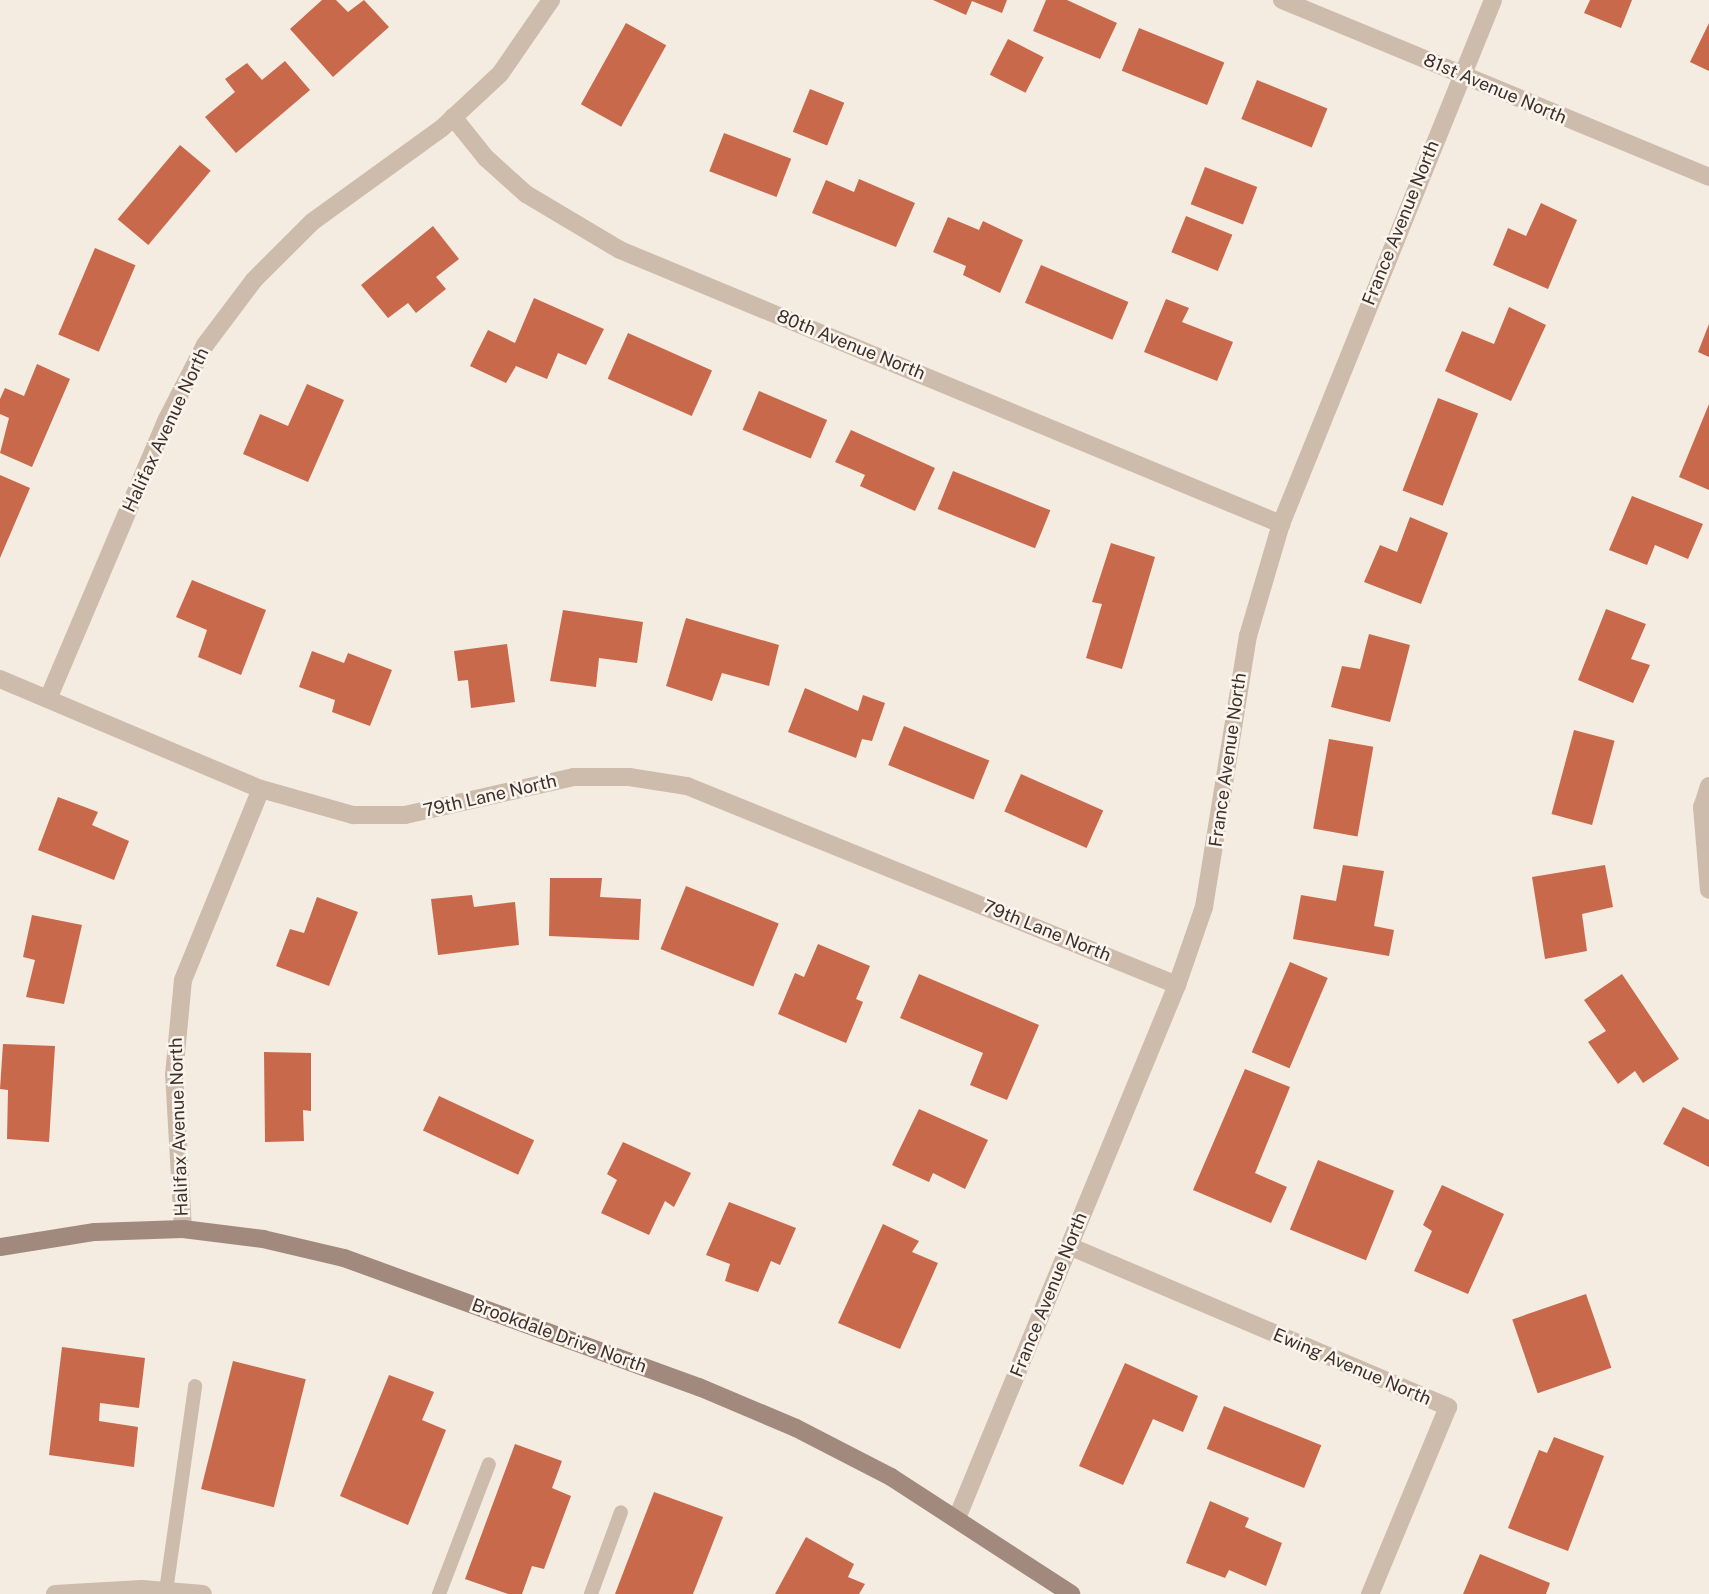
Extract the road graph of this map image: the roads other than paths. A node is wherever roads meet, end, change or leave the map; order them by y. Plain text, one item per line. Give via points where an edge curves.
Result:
1 (551, 0) edge
2 (1282, 0) edge
3 (1493, 0) edge
4 (1461, 75) junction
5 (453, 117) junction
6 (1709, 177) edge
7 (1281, 523) junction
8 (0, 679) edge
9 (48, 699) junction
10 (1709, 786) edge
11 (261, 789) junction
12 (1709, 890) edge
13 (1177, 985) junction
14 (183, 1229) junction
15 (1069, 1246) junction
16 (0, 1247) edge
17 (195, 1386) dead end
18 (489, 1464) dead end
19 (621, 1512) dead end
20 (957, 1518) junction
21 (166, 1591) junction
22 (55, 1594) edge
23 (202, 1594) edge
24 (439, 1594) edge
25 (591, 1594) edge
26 (1071, 1594) edge
27 (1370, 1594) edge

1 - 5 street, Halifax Avenue North via 500,74
2 - 4 street, 81st Avenue North
3 - 4 street, France Avenue North
4 - 6 street, 81st Avenue North
4 - 7 street, France Avenue North
5 - 7 street, 80th Avenue North via 486,158 526,194 620,250
5 - 9 street, Halifax Avenue North via 312,222 254,280 205,345 167,419
7 - 13 street, France Avenue North via 1248,636 1204,907
8 - 9 street, 79th Lane North
9 - 11 street, 79th Lane North
10 - 12 street via 1702,807
11 - 13 street, 79th Lane North via 353,815 405,815 573,777 629,777 687,786
11 - 14 street, Halifax Avenue North via 183,980 174,1074
13 - 15 street, France Avenue North
14 - 16 street, Brookdale Drive North via 95,1231
14 - 20 street, Brookdale Drive North via 263,1239 344,1258 699,1387 796,1428
15 - 20 street, France Avenue North
15 - 27 street, Ewing Avenue North via 1448,1407
17 - 21 lane
18 - 24 lane
19 - 25 lane
20 - 26 street, Brookdale Drive North
21 - 22 street
21 - 23 street

